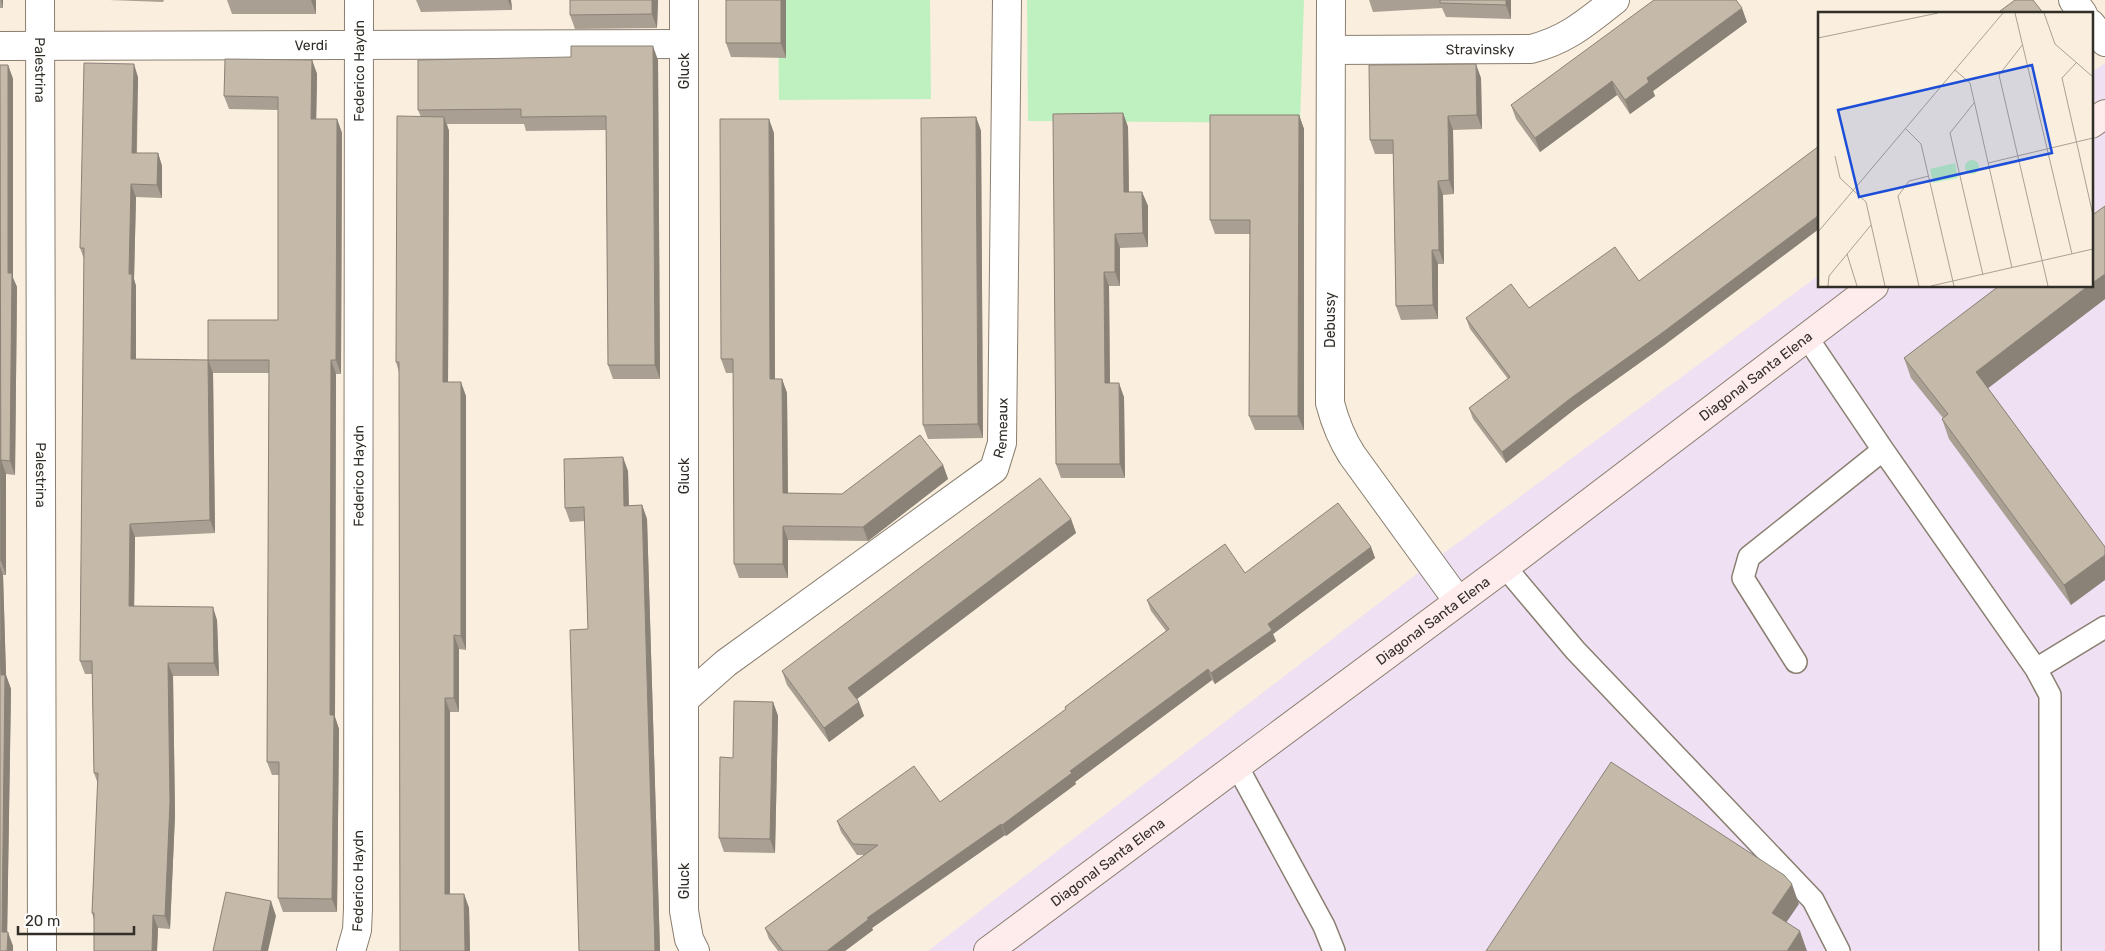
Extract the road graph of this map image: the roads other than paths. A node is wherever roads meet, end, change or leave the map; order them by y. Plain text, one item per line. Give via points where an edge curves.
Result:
1 (40, 0) edge
2 (358, 0) edge
3 (684, 0) edge
4 (1007, 0) edge
5 (1331, 0) edge
6 (1615, 0) edge
7 (2073, 0) edge
8 (2082, 12) edge
9 (2092, 25) edge
10 (2105, 42) edge
11 (684, 44) junction
12 (358, 45) junction
13 (0, 46) edge
14 (40, 46) junction
15 (1330, 50) junction
16 (2105, 114) edge
17 (2092, 123) edge
18 (1871, 288) edge
19 (1806, 336) junction
20 (1883, 450) junction
21 (1505, 566) junction
22 (1458, 601) junction
23 (2105, 627) edge
24 (1796, 662) dead end
25 (2036, 669) junction
26 (684, 700) junction
27 (1236, 766) junction
28 (42, 951) edge
29 (351, 951) edge
30 (695, 951) edge
31 (988, 951) edge
32 (1334, 951) edge
33 (1839, 951) edge
34 (2050, 951) edge

1 - 14 street, Palestrina
2 - 12 street, Federico Haydn
3 - 11 street, Gluck
4 - 26 street, Remeaux via 1002,443 994,469 726,663
5 - 15 street, Debussy
6 - 15 street, Stravinsky via 1562,39 1531,49
7 - 8 street
9 - 10 street
11 - 12 street, Verdi
11 - 26 street, Gluck
12 - 14 street, Verdi
12 - 29 street, Federico Haydn via 358,909
13 - 14 street, Verdi
14 - 28 street, Palestrina
15 - 22 street, Debussy via 1330,403 1334,421 1352,455
16 - 17 main road
18 - 19 main road, Diagonal Santa Elena
19 - 20 lane
19 - 21 main road, Diagonal Santa Elena
20 - 24 lane via 1749,557 1745,566 1743,578
20 - 25 lane
21 - 22 main road, Diagonal Santa Elena
21 - 33 lane via 1575,650 1813,900
22 - 27 main road, Diagonal Santa Elena
23 - 25 lane
25 - 34 lane via 2050,695
26 - 30 street, Gluck via 684,911 687,932
27 - 31 main road, Diagonal Santa Elena
27 - 32 lane via 1324,926

